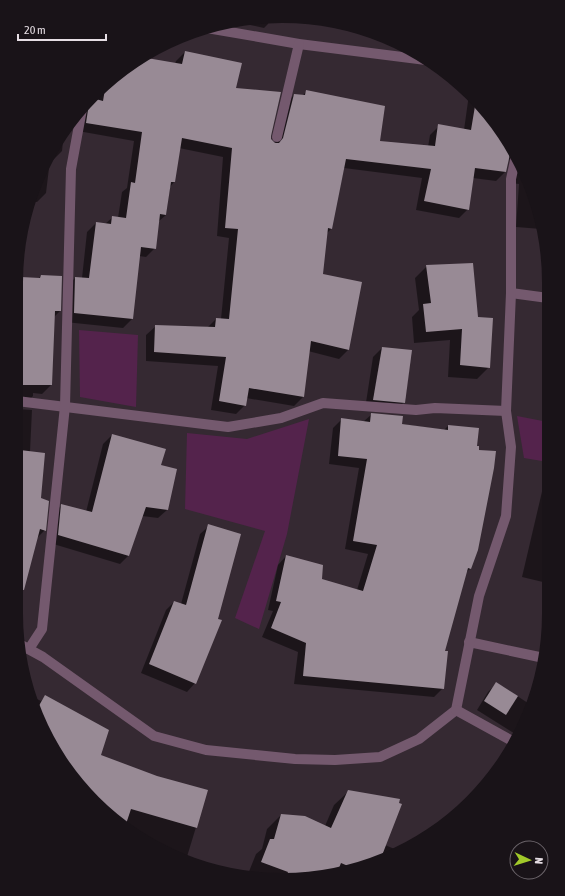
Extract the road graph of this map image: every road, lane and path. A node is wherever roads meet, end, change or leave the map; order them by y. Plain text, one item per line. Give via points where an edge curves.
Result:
1 (221, 30) edge
2 (299, 44) junction
3 (412, 58) edge
4 (80, 122) edge
5 (276, 137) dead end
6 (514, 166) edge
7 (510, 293) junction
8 (542, 297) edge
9 (23, 402) edge
10 (65, 406) junction
11 (506, 411) junction
12 (470, 642) junction
13 (25, 647) edge
14 (538, 657) edge
15 (456, 710) junction
16 (509, 739) edge

1 - 2 street
2 - 3 street
2 - 5 street
4 - 10 street via 70,169
6 - 7 street via 511,179
7 - 8 street
7 - 11 street
9 - 10 street
10 - 11 street via 228,427 281,418 323,403 416,410 436,408
10 - 13 street via 42,629
11 - 12 street via 511,447 506,516 478,596
12 - 14 street
12 - 15 street
13 - 15 street via 154,736 206,750 295,759 380,757 419,739
15 - 16 street

